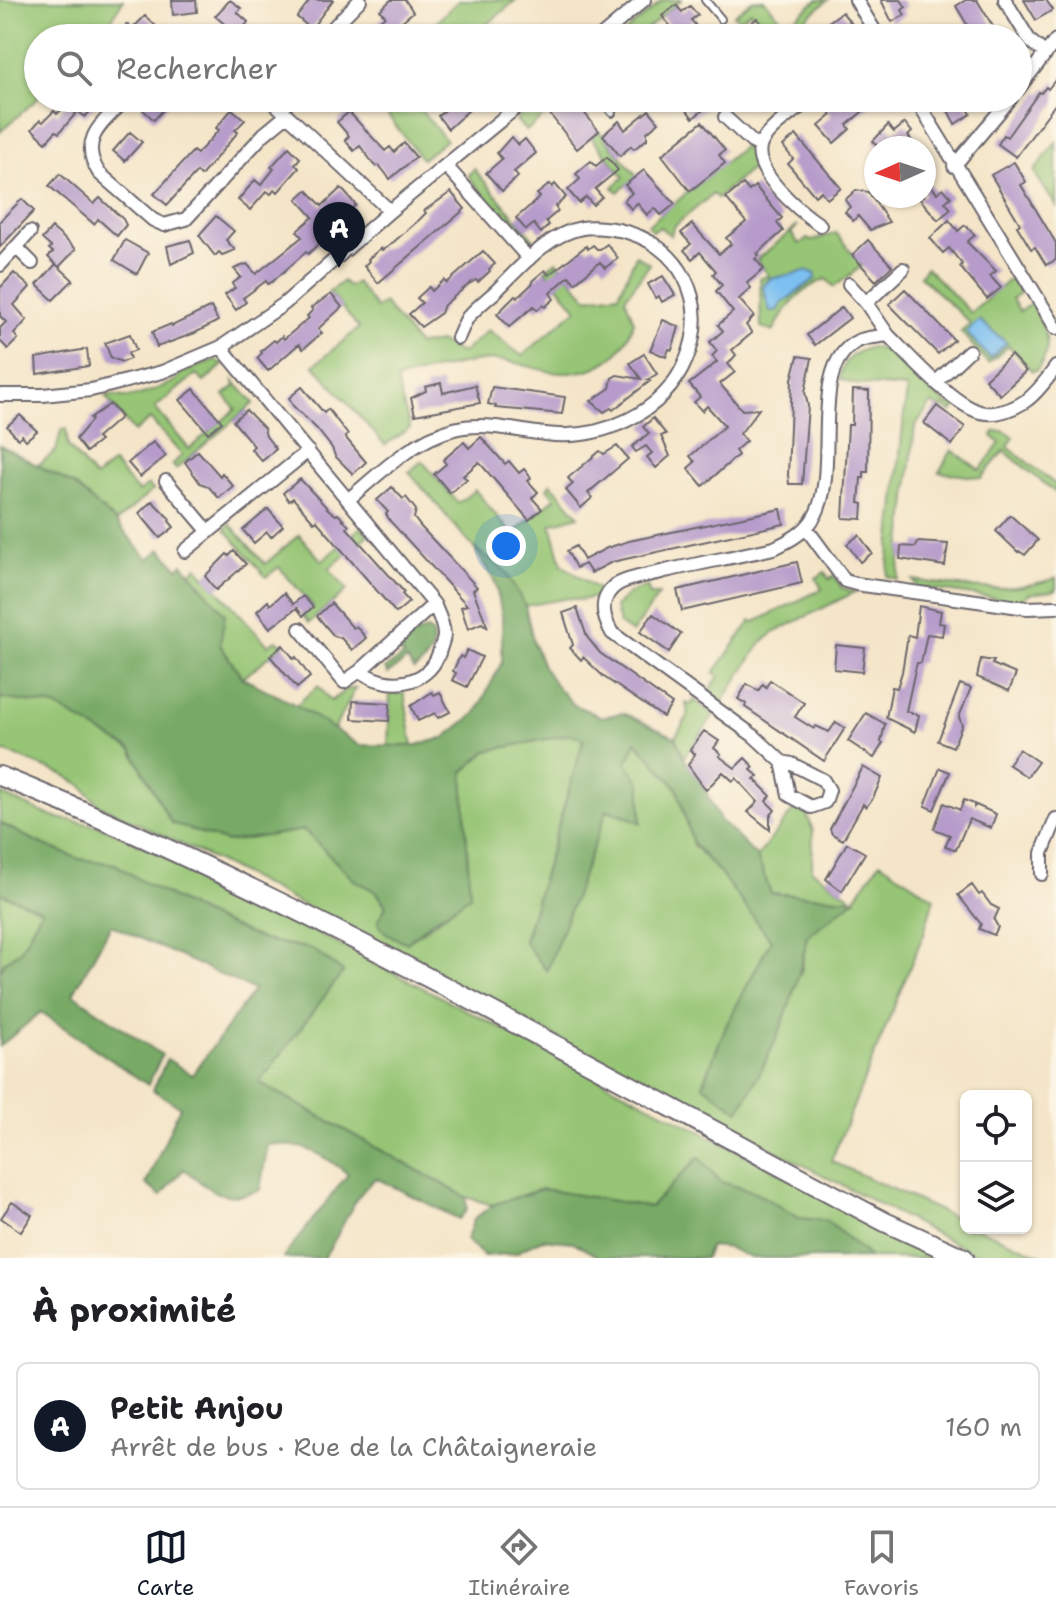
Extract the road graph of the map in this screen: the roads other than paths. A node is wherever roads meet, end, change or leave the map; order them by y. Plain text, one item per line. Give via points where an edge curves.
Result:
1 (360, 0) edge
2 (644, 0) edge
3 (705, 0) edge
4 (856, 0) edge
5 (1005, 0) edge
6 (721, 19) dead end
7 (337, 24) edge
8 (616, 24) edge
9 (871, 24) edge
10 (1020, 24) edge
11 (1056, 40) edge
12 (1032, 43) edge
13 (1046, 54) junction
14 (1032, 72) edge
15 (114, 112) edge
16 (284, 112) edge
17 (512, 112) edge
18 (795, 112) edge
19 (923, 112) edge
20 (999, 112) edge
21 (287, 115) junction
22 (725, 117) dead end
23 (760, 146) junction
24 (954, 166) junction
25 (447, 167) junction
26 (390, 211) junction
27 (820, 225) dead end
28 (30, 232) dead end
29 (16, 247) junction
30 (529, 259) junction
31 (32, 263) dead end
32 (0, 265) edge
33 (903, 269) dead end
34 (849, 284) dead end
35 (866, 303) junction
36 (1056, 328) edge
37 (888, 335) junction
38 (458, 338) dead end
39 (221, 347) junction
40 (969, 351) dead end
41 (1056, 367) edge
42 (936, 382) junction
43 (0, 395) edge
44 (308, 451) junction
45 (166, 481) dead end
46 (349, 499) junction
47 (806, 528) junction
48 (209, 532) junction
49 (185, 551) dead end
50 (434, 604) junction
51 (1056, 607) edge
52 (300, 629) dead end
53 (360, 671) junction
54 (782, 762) dead end
55 (0, 776) edge
56 (1056, 819) edge
57 (1042, 874) dead end
58 (964, 1258) edge

1 - 7 street
2 - 8 street
3 - 6 lane
4 - 9 street
5 - 10 street
11 - 13 street
12 - 13 street
13 - 14 street
15 - 21 street via 91,139 93,164 164,225 186,219
16 - 21 street
17 - 25 street
18 - 23 street
19 - 24 street
20 - 24 street
21 - 26 street
22 - 23 street
23 - 27 street via 764,171
24 - 36 street
25 - 26 street
25 - 30 street
26 - 39 street via 284,304
28 - 29 street
29 - 31 street
29 - 32 street
30 - 38 street via 467,318
30 - 46 street via 554,239 581,228 639,235 659,247 677,264 692,293 694,328 686,361 671,383 630,420 605,430 576,435 481,426 455,429 408,450
33 - 35 street
34 - 35 street
35 - 37 street
37 - 42 street
37 - 47 street via 860,340 835,365 821,503
39 - 43 street via 162,372 91,390
39 - 44 street
40 - 42 street
41 - 42 street via 1030,398 996,413 963,404
44 - 46 street
44 - 48 street
45 - 48 street
46 - 50 street
47 - 51 street via 845,581 1027,608
47 - 54 street via 774,548 618,584 603,603 603,618 612,633
48 - 49 street
50 - 53 street
50 - 53 street via 444,635 434,667 410,682 387,684
52 - 53 street via 344,682
55 - 58 main road via 309,915 885,1222
56 - 57 street via 1042,853

